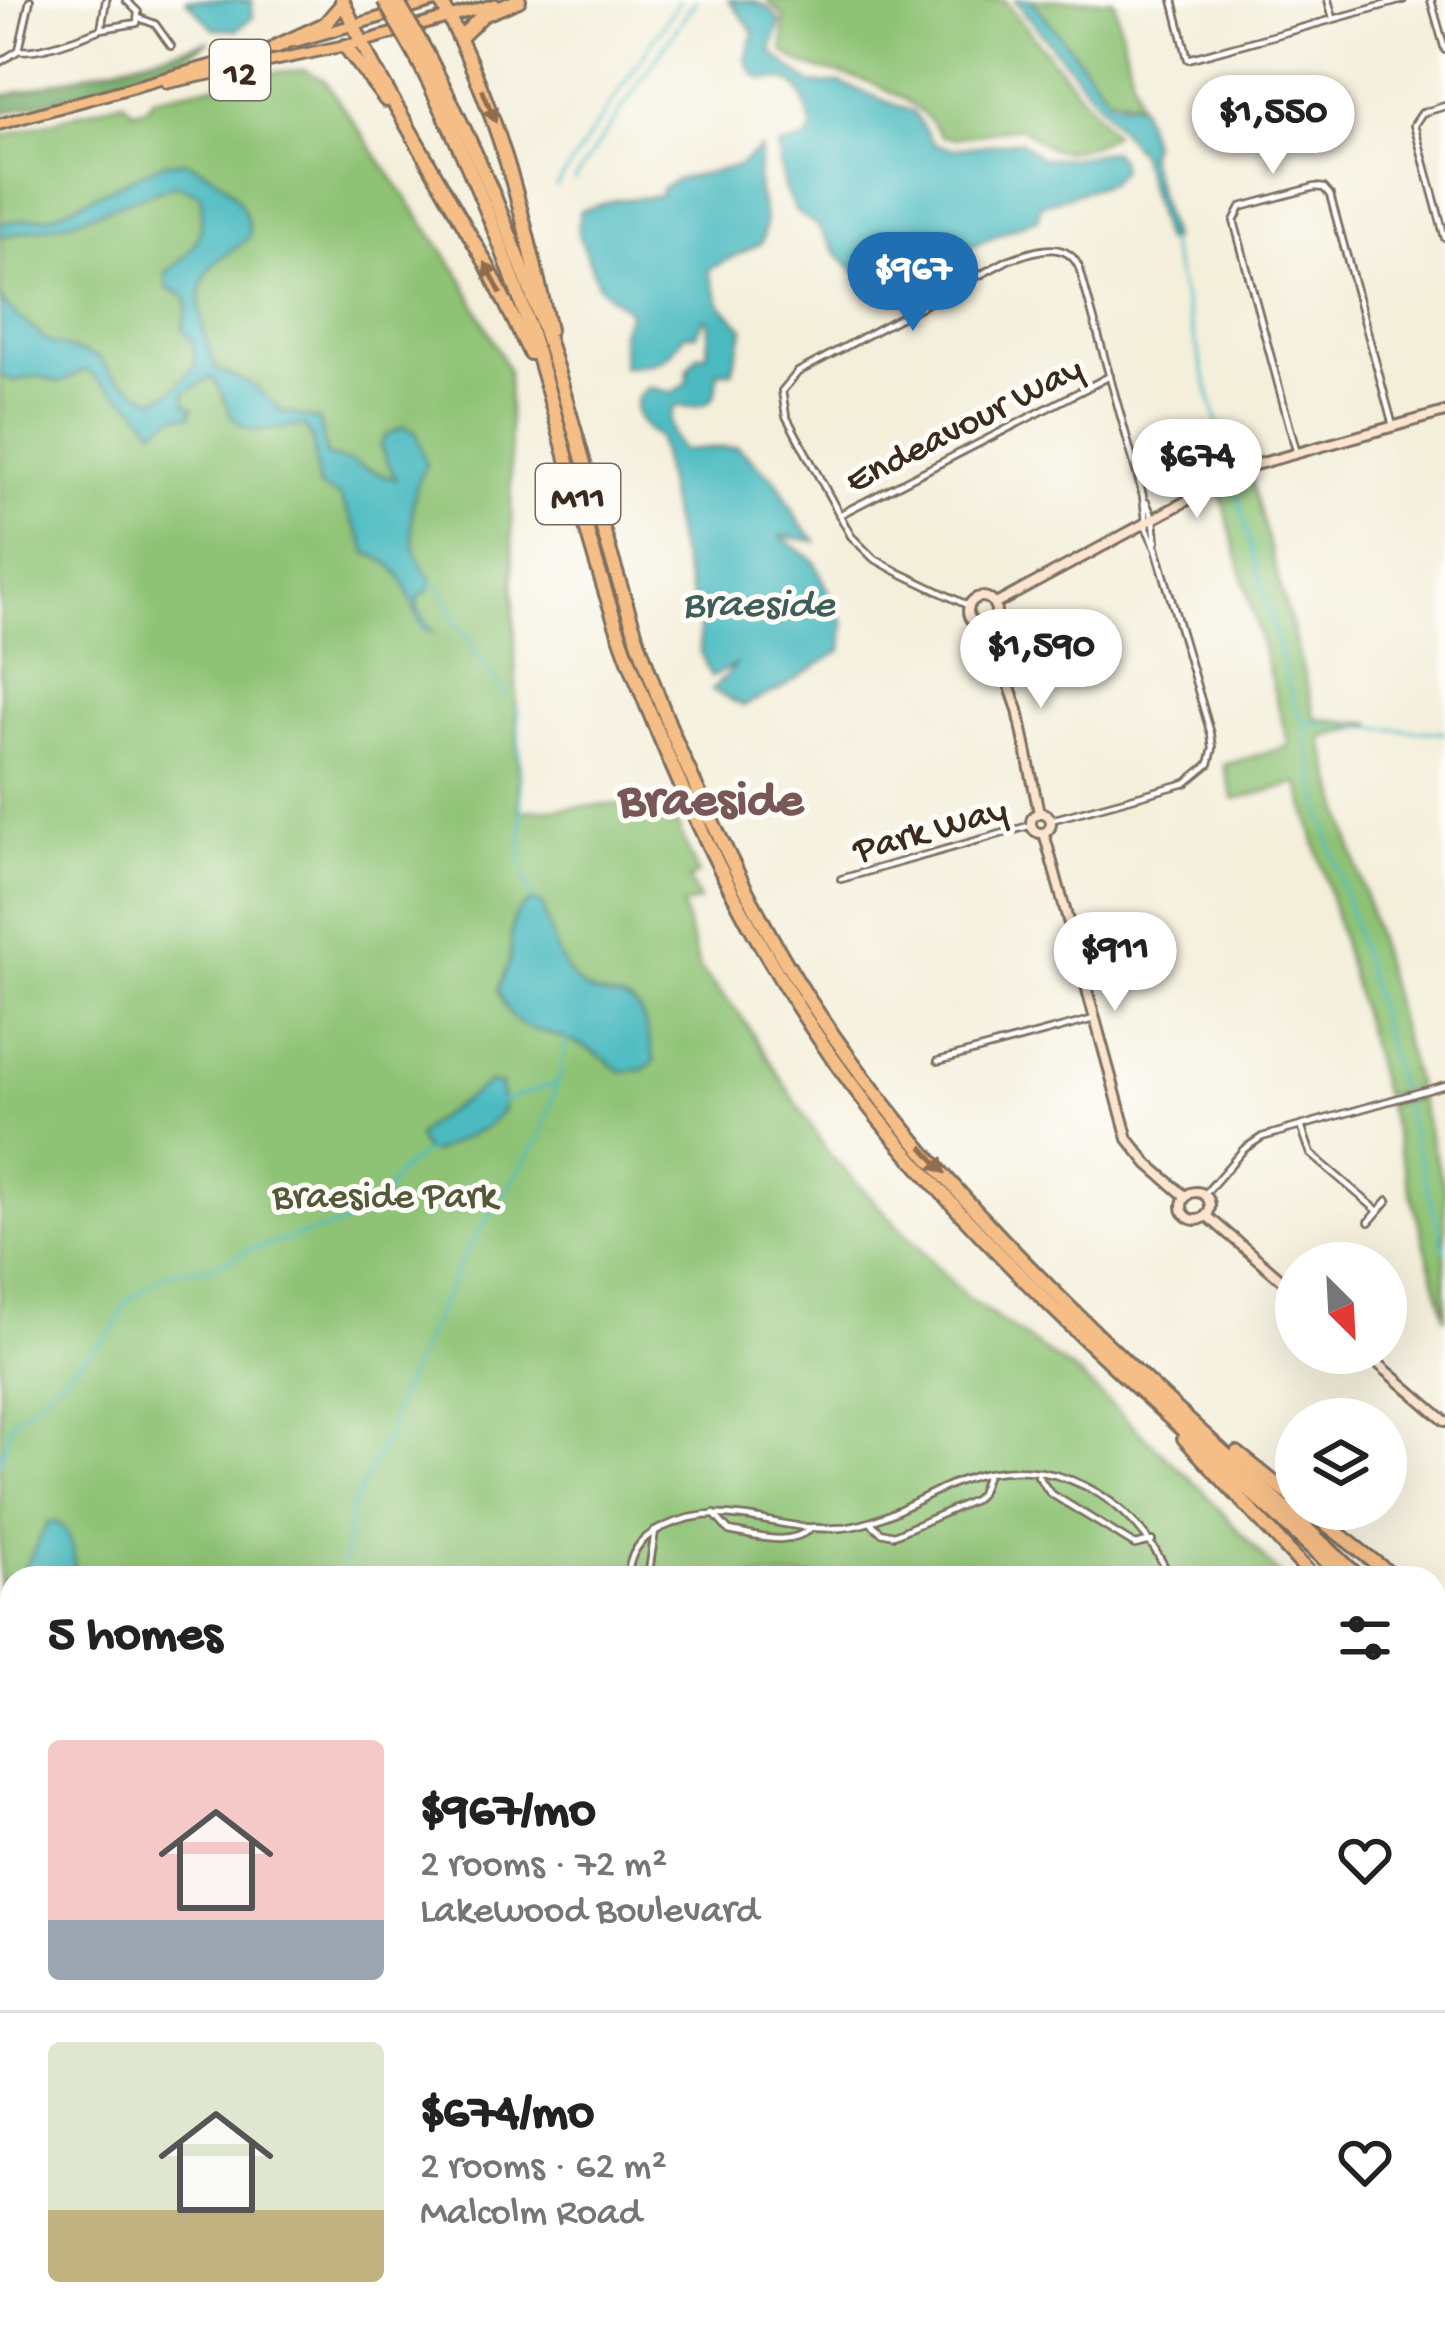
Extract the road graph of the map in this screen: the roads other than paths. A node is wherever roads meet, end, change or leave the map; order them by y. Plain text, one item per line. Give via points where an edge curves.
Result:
1 (30, 0) edge
2 (106, 0) edge
3 (126, 0) edge
4 (384, 0) edge
5 (396, 0) edge
6 (441, 0) edge
7 (509, 0) edge
8 (519, 0) edge
9 (1173, 0) edge
10 (1328, 0) edge
11 (1402, 0) edge
12 (1431, 0) edge
13 (343, 2) edge
14 (450, 17) junction
15 (139, 18) junction
16 (1333, 19) junction
17 (354, 26) junction
18 (101, 29) junction
19 (460, 38) junction
20 (362, 42) junction
21 (171, 46) dead end
22 (345, 46) junction
23 (275, 47) junction
24 (19, 50) junction
25 (1445, 50) edge
26 (421, 54) junction
27 (0, 62) edge
28 (127, 90) junction
29 (1445, 106) edge
30 (402, 119) junction
31 (0, 124) edge
32 (1445, 238) edge
33 (1110, 376) junction
34 (552, 380) junction
35 (1444, 415) edge
36 (1393, 426) junction
37 (1296, 452) junction
38 (839, 515) junction
39 (1150, 522) junction
40 (994, 605) junction
41 (970, 606) junction
42 (988, 624) junction
43 (1039, 813) junction
44 (1051, 820) junction
45 (1032, 826) junction
46 (1044, 833) junction
47 (841, 879) dead end
48 (759, 929) junction
49 (1094, 1019) junction
50 (938, 1061) dead end
51 (1445, 1085) edge
52 (1301, 1126) junction
53 (1204, 1195) junction
54 (1186, 1197) junction
55 (1388, 1200) dead end
56 (1378, 1211) junction
57 (1206, 1215) junction
58 (1369, 1222) dead end
59 (1004, 1261) junction
60 (1275, 1274) edge
61 (1390, 1374) edge
62 (1166, 1396) junction
63 (1445, 1421) edge
64 (1036, 1472) junction
65 (987, 1474) junction
66 (1275, 1483) edge
67 (714, 1514) junction
68 (868, 1522) junction
69 (813, 1527) junction
70 (1334, 1530) edge
71 (655, 1531) junction
72 (1152, 1541) junction
73 (630, 1566) edge
74 (650, 1566) edge
75 (1164, 1566) edge
76 (1303, 1566) edge
77 (1331, 1566) edge
78 (1347, 1566) edge
79 (1380, 1566) edge

1 - 24 street
2 - 18 street
3 - 15 street
4 - 26 highway, M11, bridge
5 - 26 highway, M11, bridge
6 - 14 highway
6 - 17 main road, 12
7 - 14 main road, 12
8 - 19 highway via 483,15
9 - 16 street via 1189,59
10 - 16 street
11 - 16 street
12 - 25 street
13 - 17 highway
13 - 23 highway via 325,24
14 - 19 highway
14 - 20 main road, 12
15 - 18 street
15 - 21 street via 155,24
17 - 20 highway
17 - 23 main road, 12
18 - 24 street via 44,51
19 -> 34 highway via 517,187
20 - 22 main road, 12
20 - 30 highway
22 - 28 main road, 12
22 - 30 highway
23 - 28 main road, 12
24 - 27 street
26 - 34 highway, M11
28 - 31 main road, 12
29 - 32 street via 1422,112 1414,125
34 -> 30 highway
33 - 38 street, Endeavour Way
33 - 38 street via 1076,258 1054,249 1008,260 788,380 781,403
33 - 39 street
34 - 48 highway, M11 via 648,672
35 - 36 street
36 - 37 street
36 - 37 street via 1330,195 1315,187 1241,207 1234,221
37 - 39 street via 1244,470
38 - 41 street via 873,558
39 - 40 street
39 - 44 street via 1211,734 1209,764 1186,783
40 - 41 street via 983,598
40 - 42 street
41 - 42 street via 973,622
42 - 43 street via 1022,724
43 - 44 street
43 - 45 street
44 - 46 street
45 - 46 street
45 - 47 street, Park Way
46 - 49 street
48 - 59 highway, M11 via 775,971 867,1105
48 -> 62 highway, M11 via 888,1107 1016,1251
49 - 50 street
49 - 54 street via 1128,1139
51 - 52 street
52 - 53 street via 1244,1149
52 - 56 street via 1311,1154
53 - 54 street
53 - 57 street
54 - 57 street via 1187,1216
55 - 56 street
56 - 58 street
57 - 60 street
59 - 76 highway
59 - 77 highway, M11
61 - 63 street
62 - 66 highway
62 - 78 highway, M11
64 - 65 street
64 - 72 street via 1080,1482
64 - 72 street via 1050,1493 1101,1525 1135,1545
65 - 68 street
65 - 68 street via 974,1500 894,1535
67 - 69 street
67 - 69 street via 729,1532 789,1540
67 - 71 street
68 - 69 street
70 - 79 highway
71 - 73 street via 644,1536
71 - 74 street
72 - 75 street

